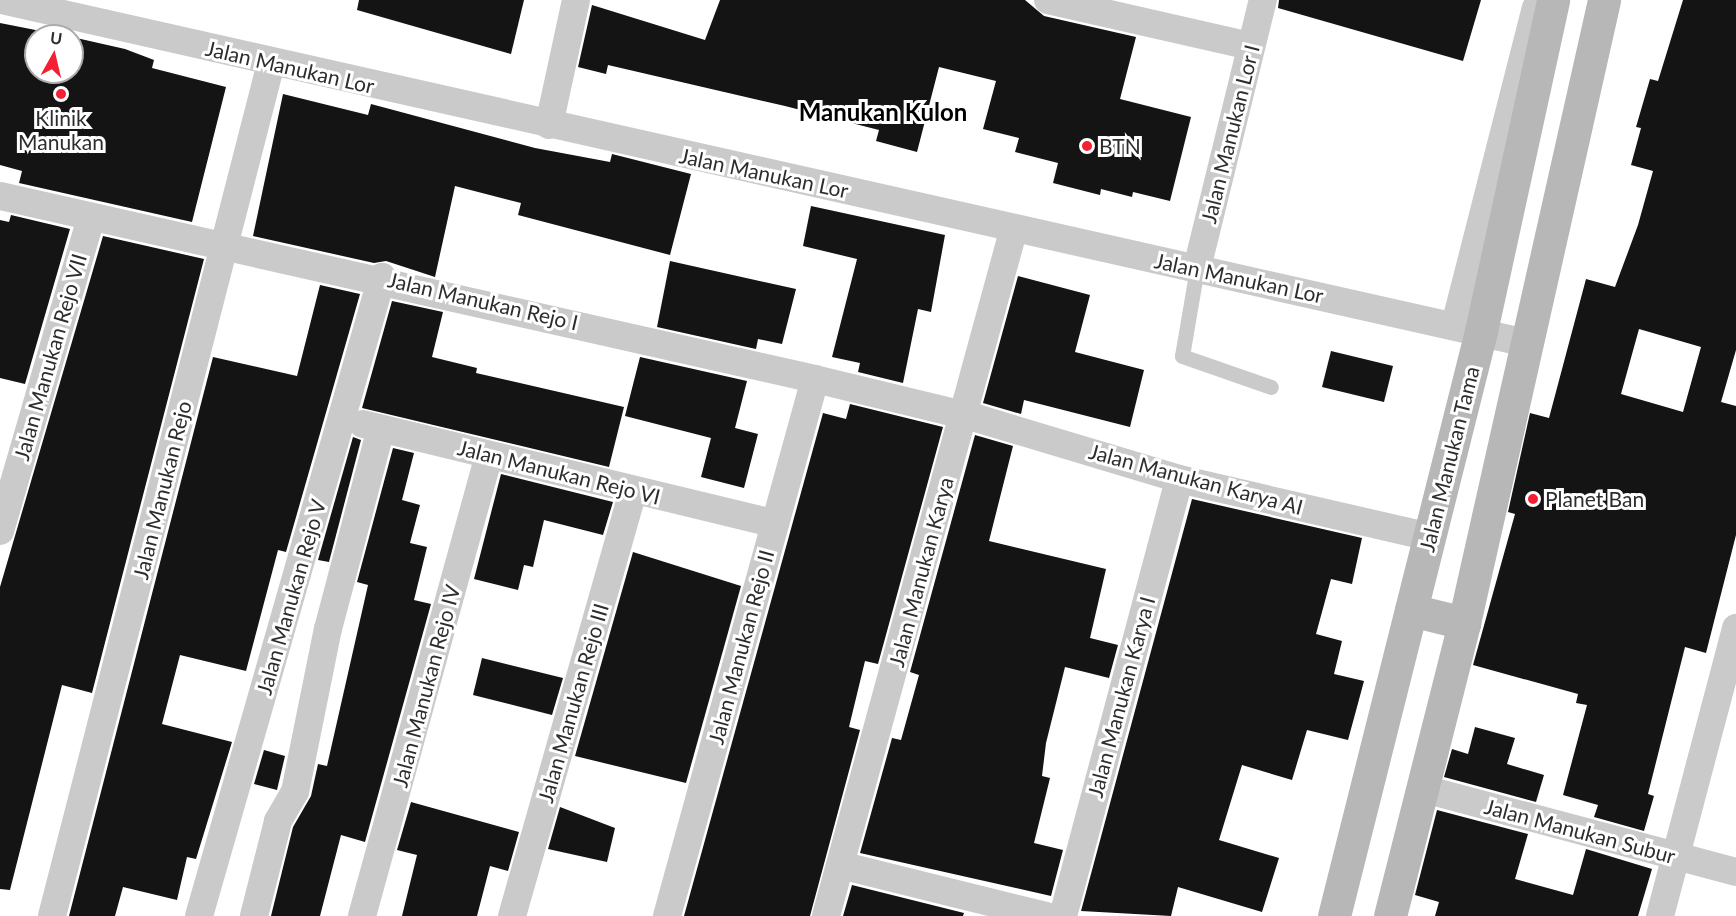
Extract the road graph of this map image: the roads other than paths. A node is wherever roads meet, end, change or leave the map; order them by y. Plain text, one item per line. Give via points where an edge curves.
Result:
1 (1, 0) edge
2 (576, 0) edge
3 (1263, 0) edge
4 (1538, 0) edge
5 (1553, 0) edge
6 (1604, 0) edge
7 (1062, 2) edge
8 (1251, 46) junction
9 (271, 63) junction
10 (549, 125) junction
11 (0, 196) edge
12 (91, 217) junction
13 (1014, 228) junction
14 (225, 244) junction
15 (1197, 268) junction
16 (382, 277) junction
17 (1468, 328) junction
18 (1527, 343) junction
19 (815, 379) junction
20 (1271, 387) dead end
21 (964, 415) junction
22 (343, 419) junction
23 (381, 429) junction
24 (489, 455) junction
25 (1179, 479) junction
26 (633, 490) junction
27 (775, 524) junction
28 (0, 531) edge
29 (1431, 537) junction
30 (1411, 610) junction
31 (1464, 623) junction
32 (1736, 628) edge
33 (1725, 715) edge
34 (1424, 789) junction
35 (1675, 856) junction
36 (840, 865) junction
37 (1736, 872) edge
38 (52, 916) edge
39 (199, 916) edge
40 (254, 916) edge
41 (362, 916) edge
42 (512, 916) edge
43 (667, 916) edge
44 (826, 916) edge
45 (1046, 916) edge
46 (1063, 916) edge
47 (1334, 916) edge
48 (1390, 916) edge
49 (1660, 916) edge

1 - 9 street, Jalan Manukan Lor
2 - 10 street
3 - 8 street, Jalan Manukan Lor I
4 - 17 street
5 - 17 street, Jalan Manukan Tama
6 - 18 street
7 - 8 street
8 - 15 street, Jalan Manukan Lor I
9 - 10 street, Jalan Manukan Lor
9 - 14 street, Jalan Manukan Rejo
10 - 13 street, Jalan Manukan Lor
11 - 12 street, Jalan Manukan Rejo I
12 - 14 street, Jalan Manukan Rejo I
12 - 28 street, Jalan Manukan Rejo VII
13 - 15 street, Jalan Manukan Lor
13 - 21 street, Jalan Manukan Karya
14 - 16 street, Jalan Manukan Rejo I
14 - 38 street, Jalan Manukan Rejo
15 - 17 street, Jalan Manukan Lor
15 - 20 lane via 1182,356
16 - 19 street, Jalan Manukan Rejo I
16 - 22 street, Jalan Manukan Rejo V
17 - 18 street, Jalan Manukan Lor
17 - 29 street, Jalan Manukan Tama
18 - 31 street
19 - 21 street, Jalan Manukan Rejo I
19 - 27 street, Jalan Manukan Rejo II
21 - 25 street, Jalan Manukan Karya AI
21 - 36 street, Jalan Manukan Karya
22 - 23 street, Jalan Manukan Rejo VI
22 - 39 street, Jalan Manukan Rejo V
23 - 24 street, Jalan Manukan Rejo VI
23 - 40 street, Jalan Manukan Rejo V via 328,629 295,792 278,821
24 - 26 street, Jalan Manukan Rejo VI
24 - 41 street, Jalan Manukan Rejo IV
25 - 29 street, Jalan Manukan Karya AI
25 - 46 street, Jalan Manukan Karya I
26 - 27 street, Jalan Manukan Rejo VI
26 - 42 street, Jalan Manukan Rejo III
27 - 43 street, Jalan Manukan Rejo II
29 - 30 street, Jalan Manukan Tama
30 - 31 street
30 - 47 street, Jalan Manukan Tama
31 - 34 street
32 - 33 street
33 - 35 street
34 - 35 street, Jalan Manukan Subur
34 - 48 street
35 - 37 street, Jalan Manukan Subur
35 - 49 street
36 - 44 street, Jalan Manukan Karya
36 - 45 street

